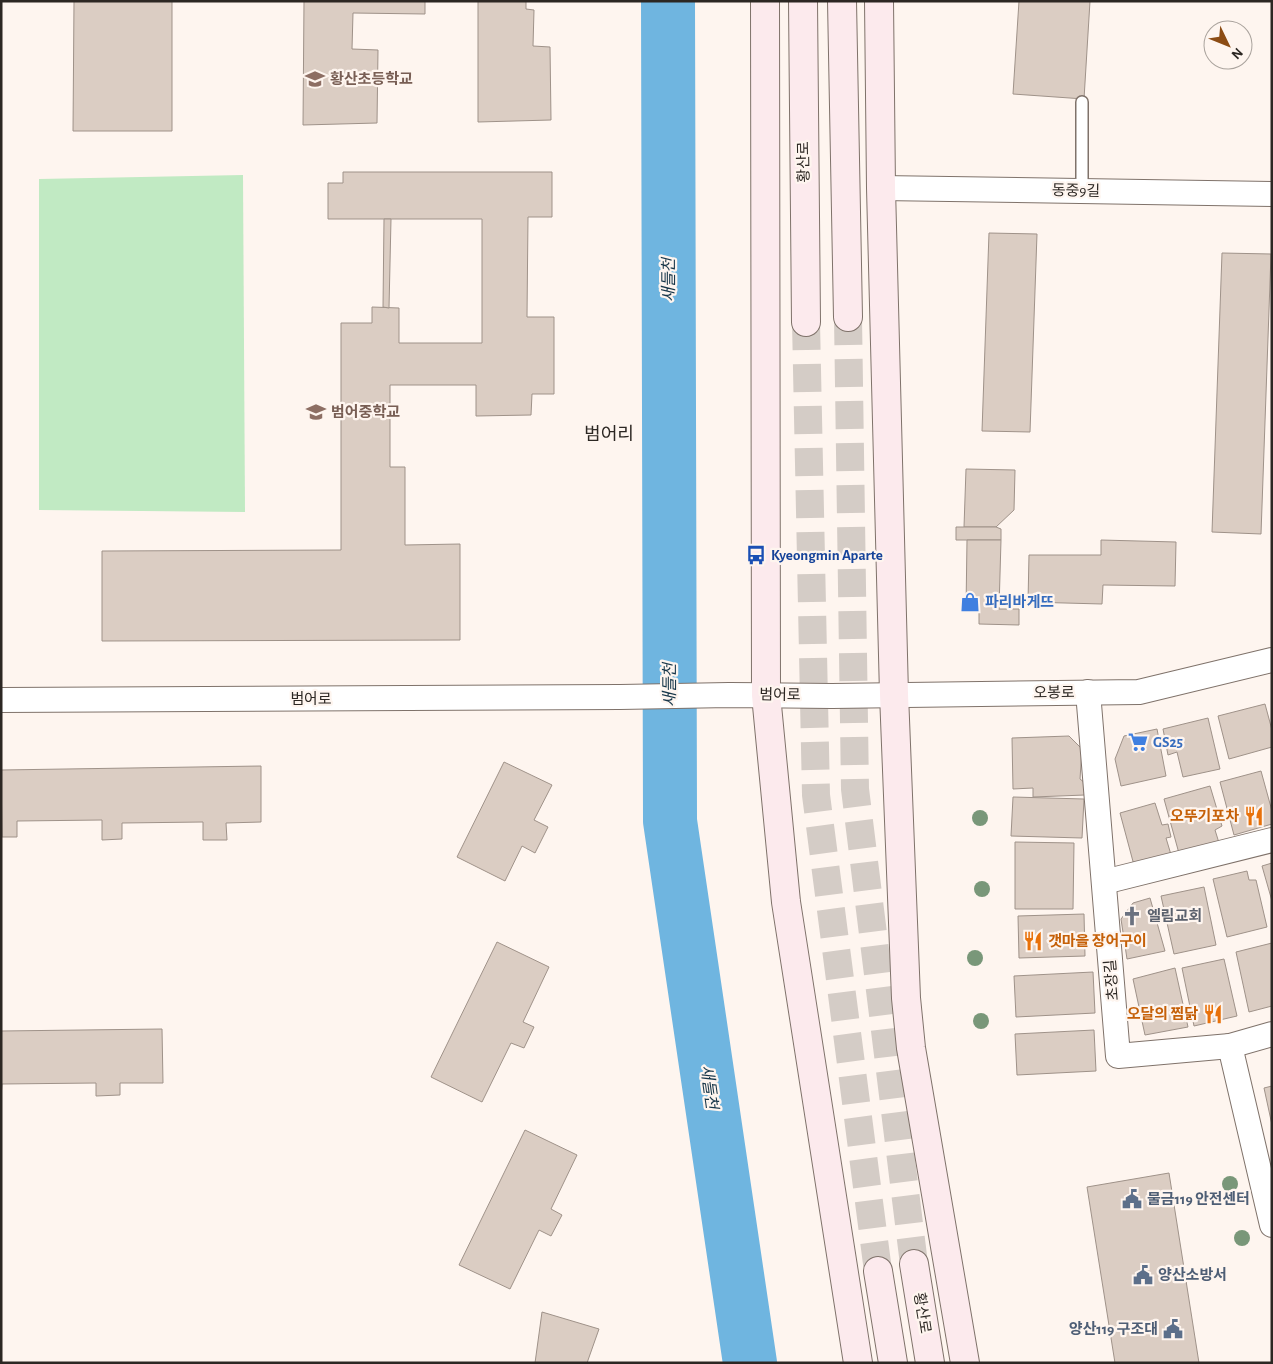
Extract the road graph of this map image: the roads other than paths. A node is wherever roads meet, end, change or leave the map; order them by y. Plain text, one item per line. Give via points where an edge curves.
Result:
1 (765, 1) edge
2 (803, 1) edge
3 (842, 1) edge
4 (879, 1) edge
5 (1082, 102) dead end
6 (881, 188) junction
7 (1082, 191) junction
8 (1272, 194) edge
9 (848, 317) tunnel mouth
10 (806, 322) tunnel mouth
11 (1272, 660) edge
12 (1088, 692) junction
13 (894, 694) junction
14 (766, 695) junction
15 (832, 696) joint
16 (1, 700) edge
17 (1272, 840) edge
18 (1104, 882) junction
19 (1272, 1034) edge
20 (1230, 1046) junction
21 (1272, 1225) edge
22 (914, 1264) tunnel mouth
23 (878, 1271) tunnel mouth
24 (858, 1363) edge
25 (893, 1363) edge
26 (930, 1363) edge
27 (965, 1363) edge

1 - 14 main road
2 - 10 main road, 황산로
3 - 9 main road
4 - 6 main road
5 - 7 lane
6 - 7 street, 동중9길
6 - 13 main road
7 - 8 street, 동중9길
11 - 12 street, 오봉로 via 1139,692
12 - 13 street, 오봉로
12 - 18 street, 초장길
13 - 15 street, 오봉로
13 - 27 main road via 906,998 911,1048
14 - 15 street, 범어로
14 - 16 street, 범어로
14 - 24 main road via 786,902
17 - 18 street
18 - 20 street, 초장길 via 1118,1056
19 - 20 street, 초장길
20 - 21 street
22 - 26 main road, 황산로
23 - 25 main road

